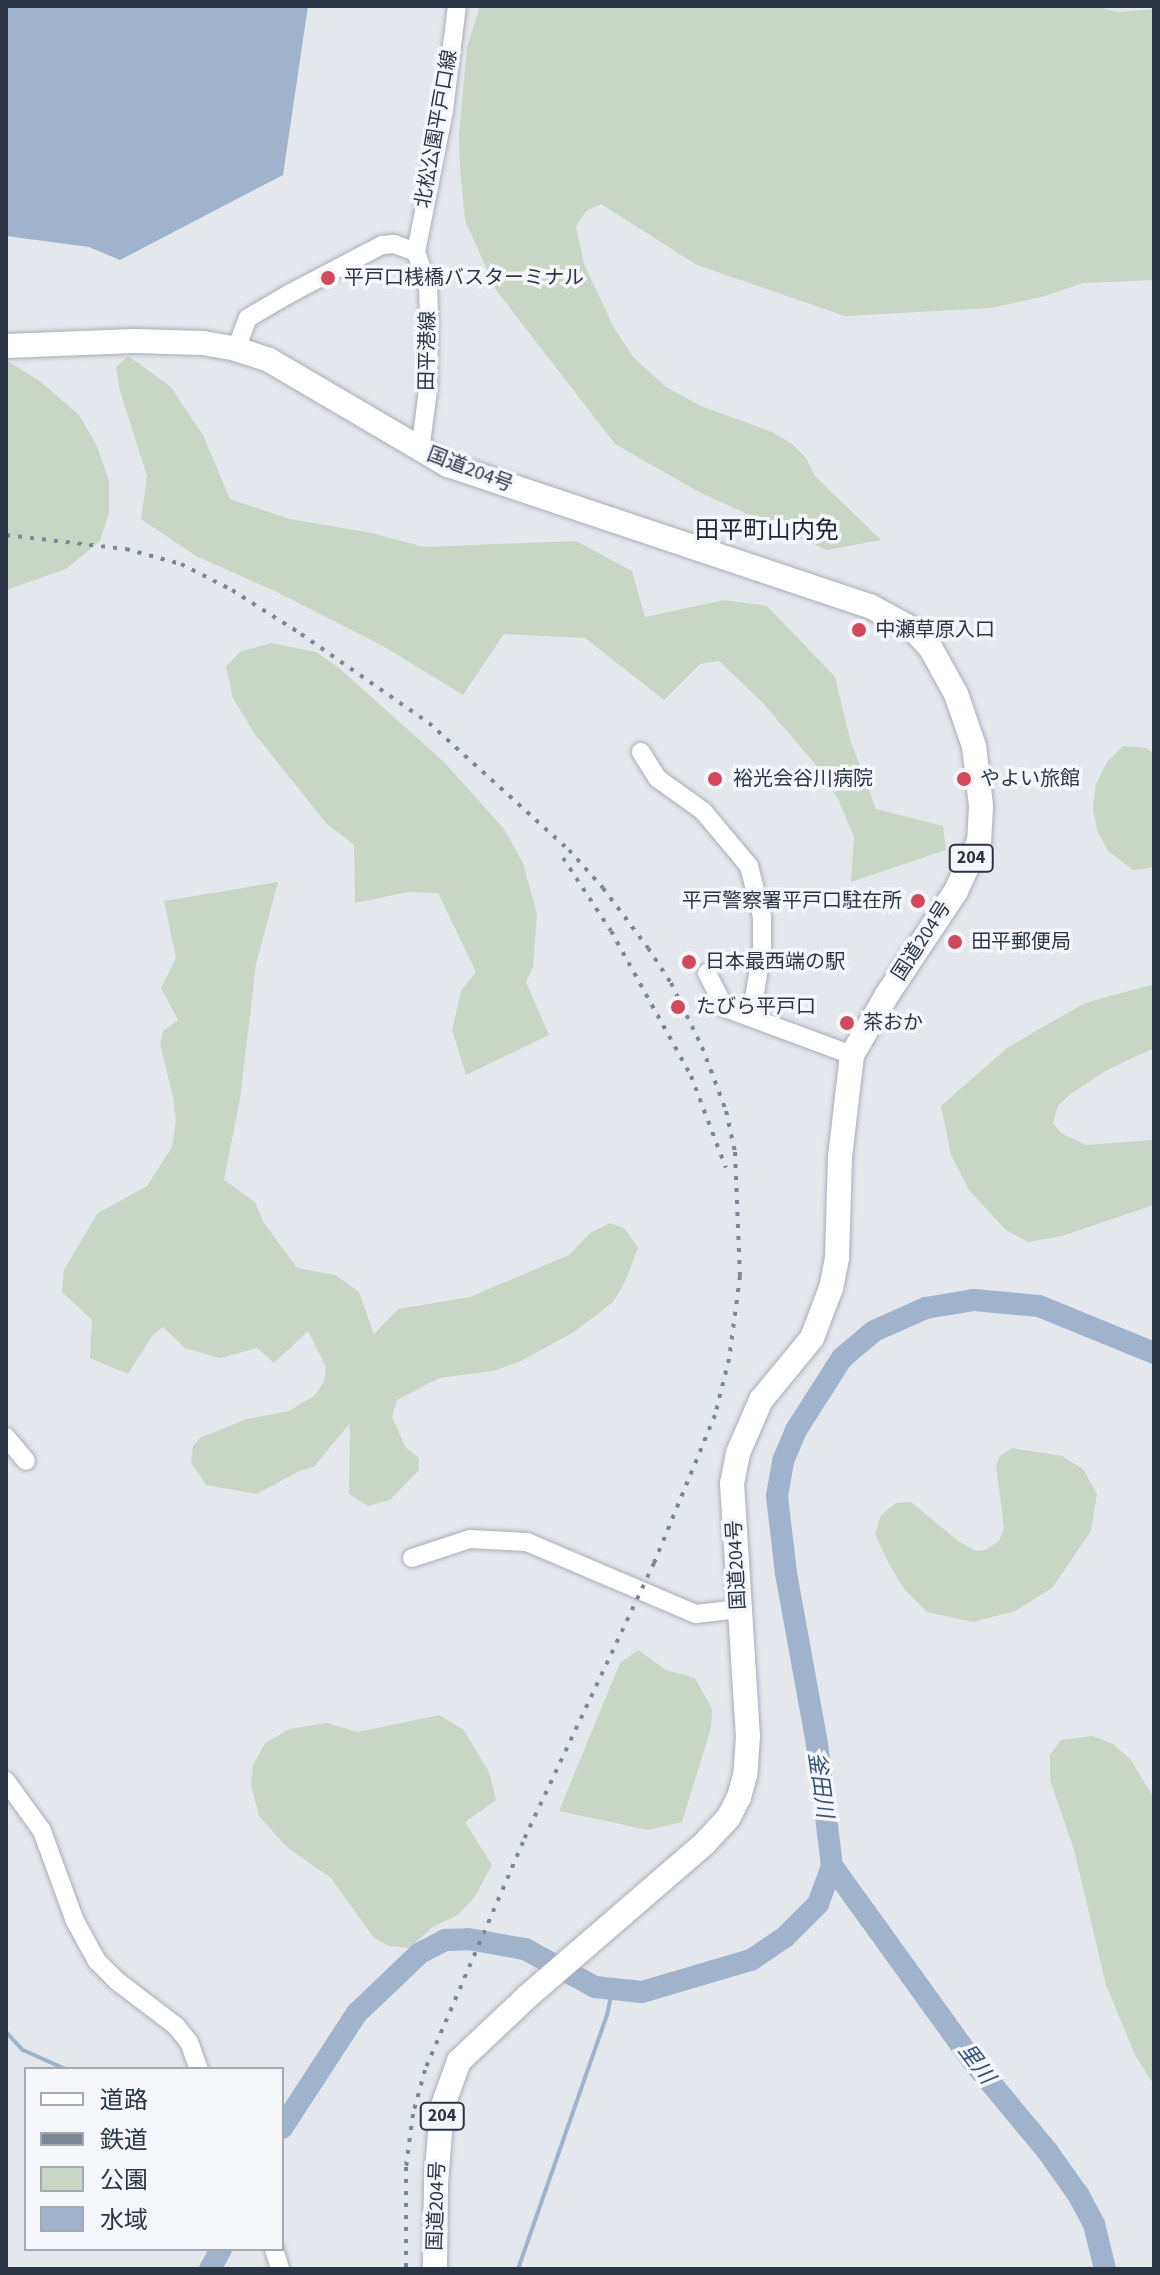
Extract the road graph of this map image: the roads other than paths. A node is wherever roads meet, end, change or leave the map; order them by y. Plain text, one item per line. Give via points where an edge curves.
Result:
1 (457, 6) edge
2 (416, 252) junction
3 (6, 346) edge
4 (236, 349) junction
5 (420, 451) junction
6 (641, 752) dead end
7 (707, 973) dead end
8 (751, 1017) junction
9 (852, 1055) junction
10 (6, 1437) edge
11 (26, 1461) dead end
12 (412, 1558) dead end
13 (739, 1609) junction
14 (6, 1781) edge
15 (198, 2067) edge
16 (435, 2269) edge

1 - 2 street, 北松公園平戸口線 via 444,110
2 - 4 street via 382,245 258,310 248,318
2 - 5 street, 田平港線 via 429,301 428,390
3 - 4 highway, 国道204号 / 204 via 134,341
4 - 5 highway, 国道204号 / 204 via 269,360
5 - 9 highway, 国道204号 / 204 via 448,465 870,606 914,630 930,647 956,694 974,746 979,841 956,891
6 - 8 street via 657,778 703,811 749,866 761,902 762,928
7 - 8 street via 725,1008
8 - 9 street
9 - 13 highway, 国道204号 / 204 via 831,1288 812,1338 761,1400 738,1453 732,1483
10 - 11 street
12 - 13 street via 470,1539 527,1542 696,1614
13 - 16 highway, 国道204号 / 204 via 748,1736 739,1797 704,1844 459,2061 442,2108
14 - 15 street via 42,1831 75,1921 97,1961 176,2026

